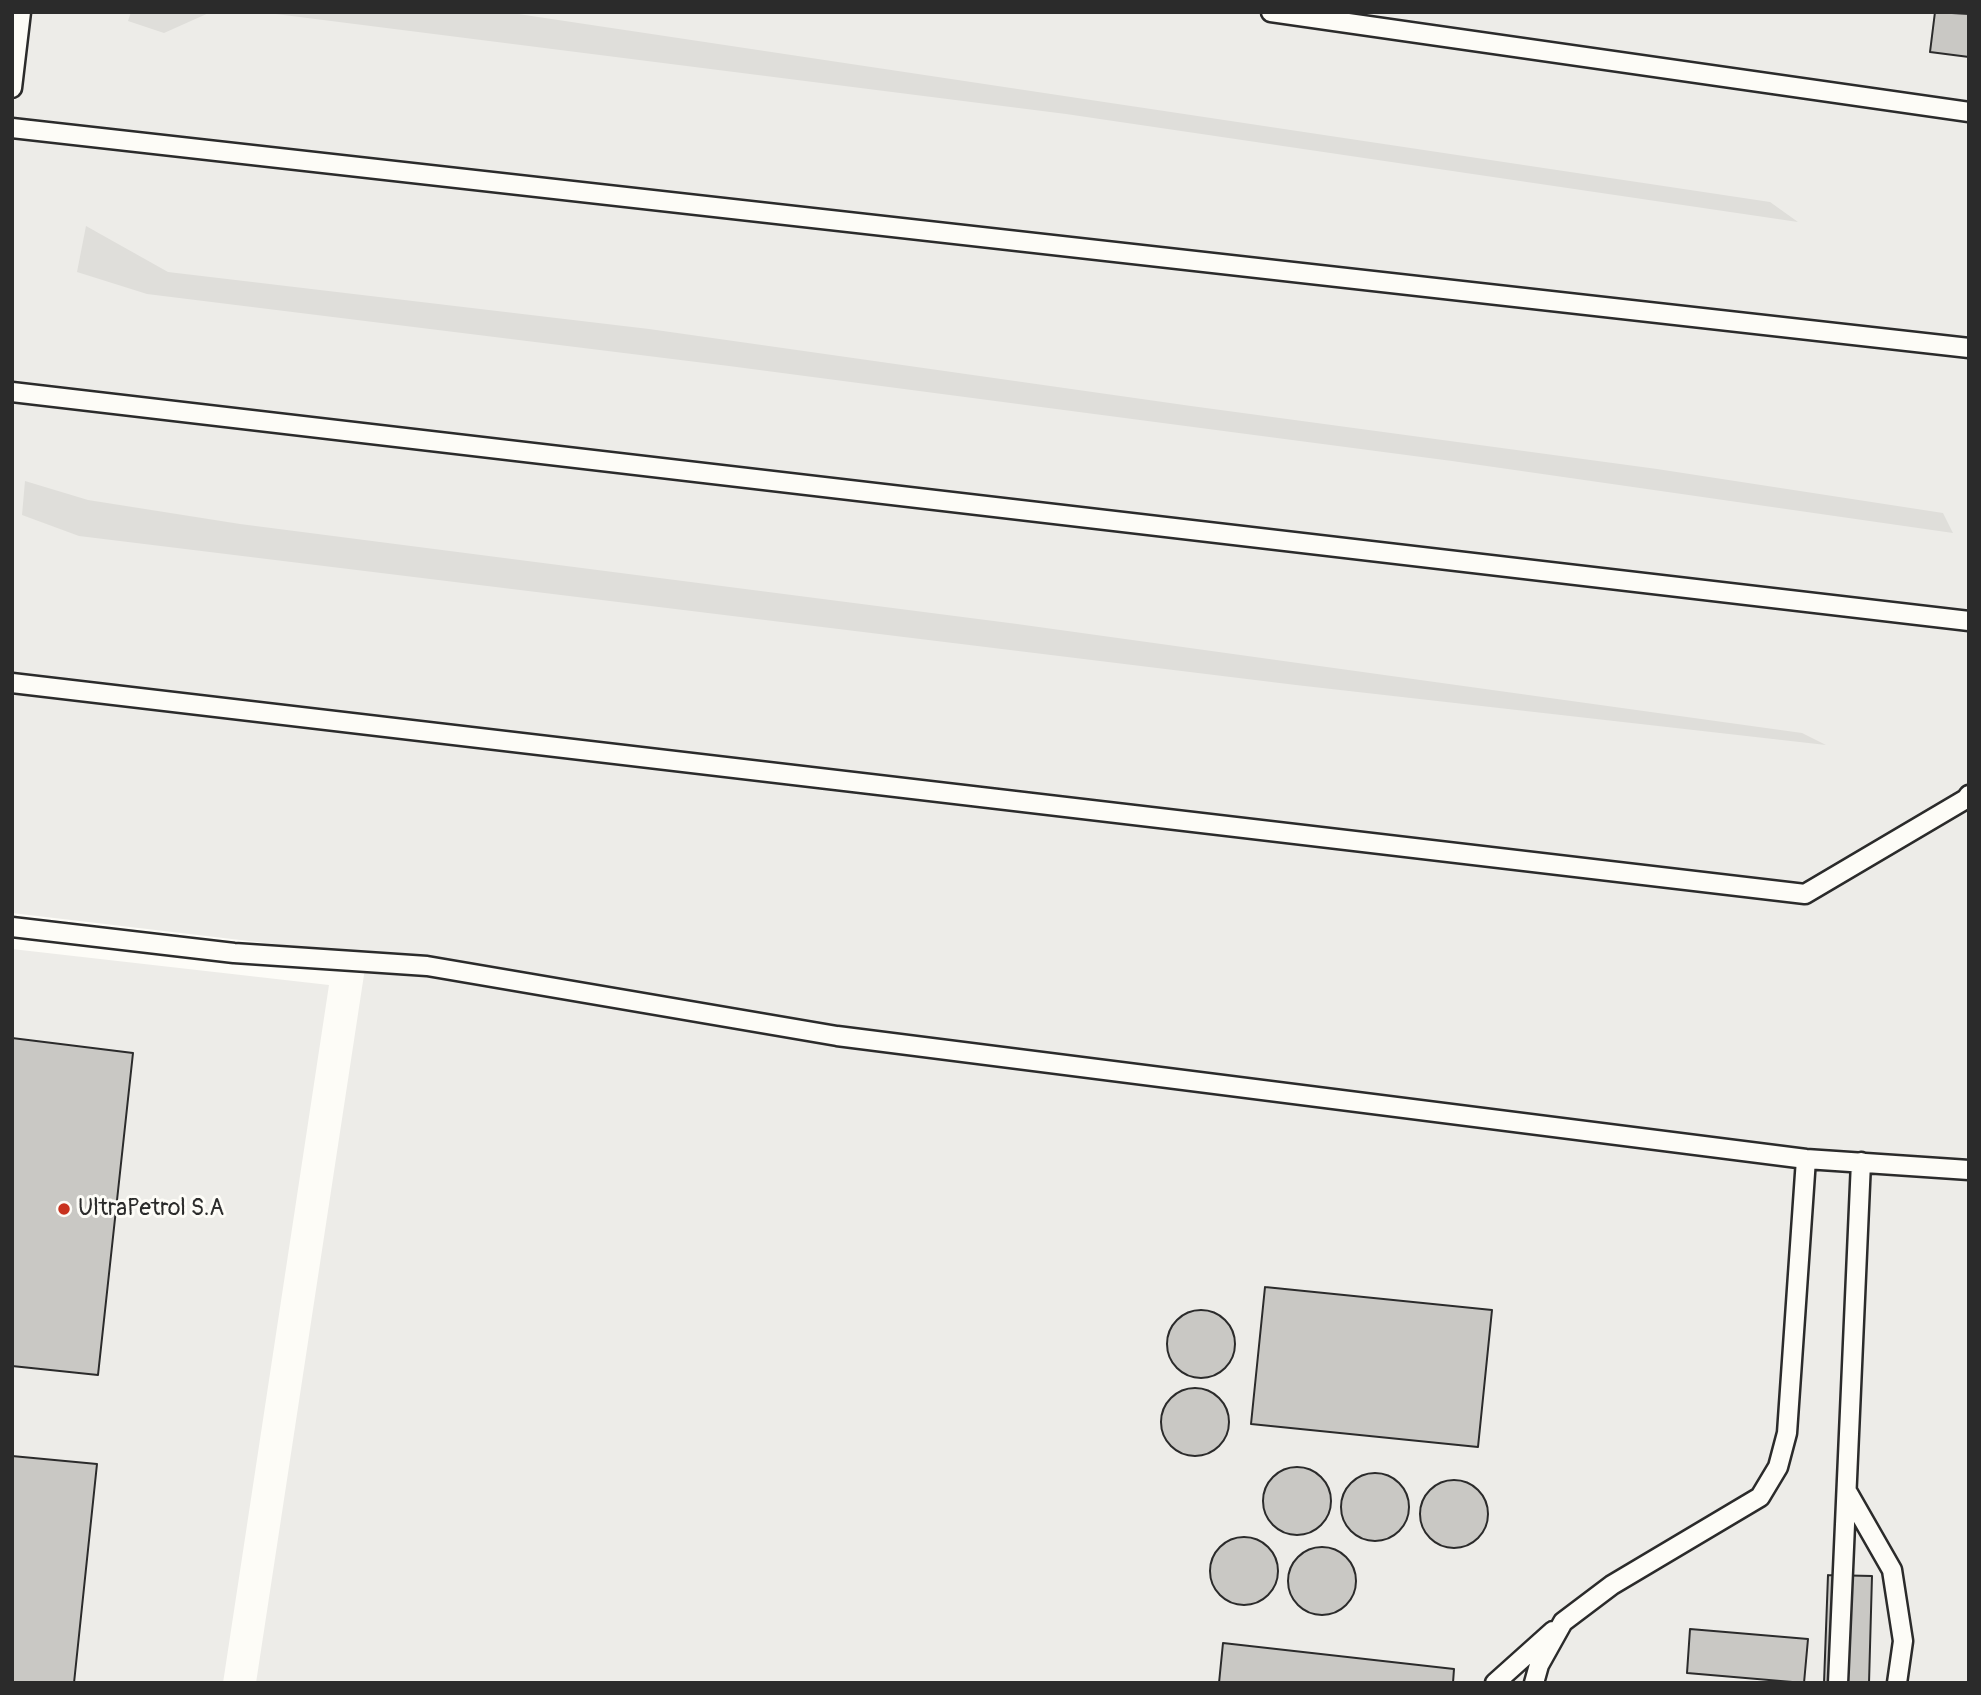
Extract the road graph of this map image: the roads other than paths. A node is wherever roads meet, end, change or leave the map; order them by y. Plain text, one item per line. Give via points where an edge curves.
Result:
1 (21, 12) edge
2 (1271, 12) edge
3 (12, 88) edge
4 (1969, 112) edge
5 (12, 128) edge
6 (1969, 348) edge
7 (12, 392) edge
8 (1969, 621) edge
9 (12, 683) edge
10 (1969, 794) edge
11 (12, 927) edge
12 (1806, 1159) junction
13 (1861, 1162) junction
14 (1969, 1170) edge
15 (1848, 1492) junction
16 (1563, 1622) junction
17 (1495, 1683) edge
18 (1534, 1683) edge
19 (1838, 1683) edge
20 (1897, 1683) edge

1 - 3 lane
2 - 4 lane
5 - 6 lane
7 - 8 lane
9 - 10 lane via 1805,894
11 - 12 lane via 234,953 427,966 837,1036
12 - 13 lane
12 - 16 lane via 1787,1433 1778,1467 1760,1497 1612,1585
13 - 14 lane
13 - 15 lane
15 - 19 lane
15 - 20 lane via 1892,1570 1903,1641
16 - 17 lane
16 - 18 lane

